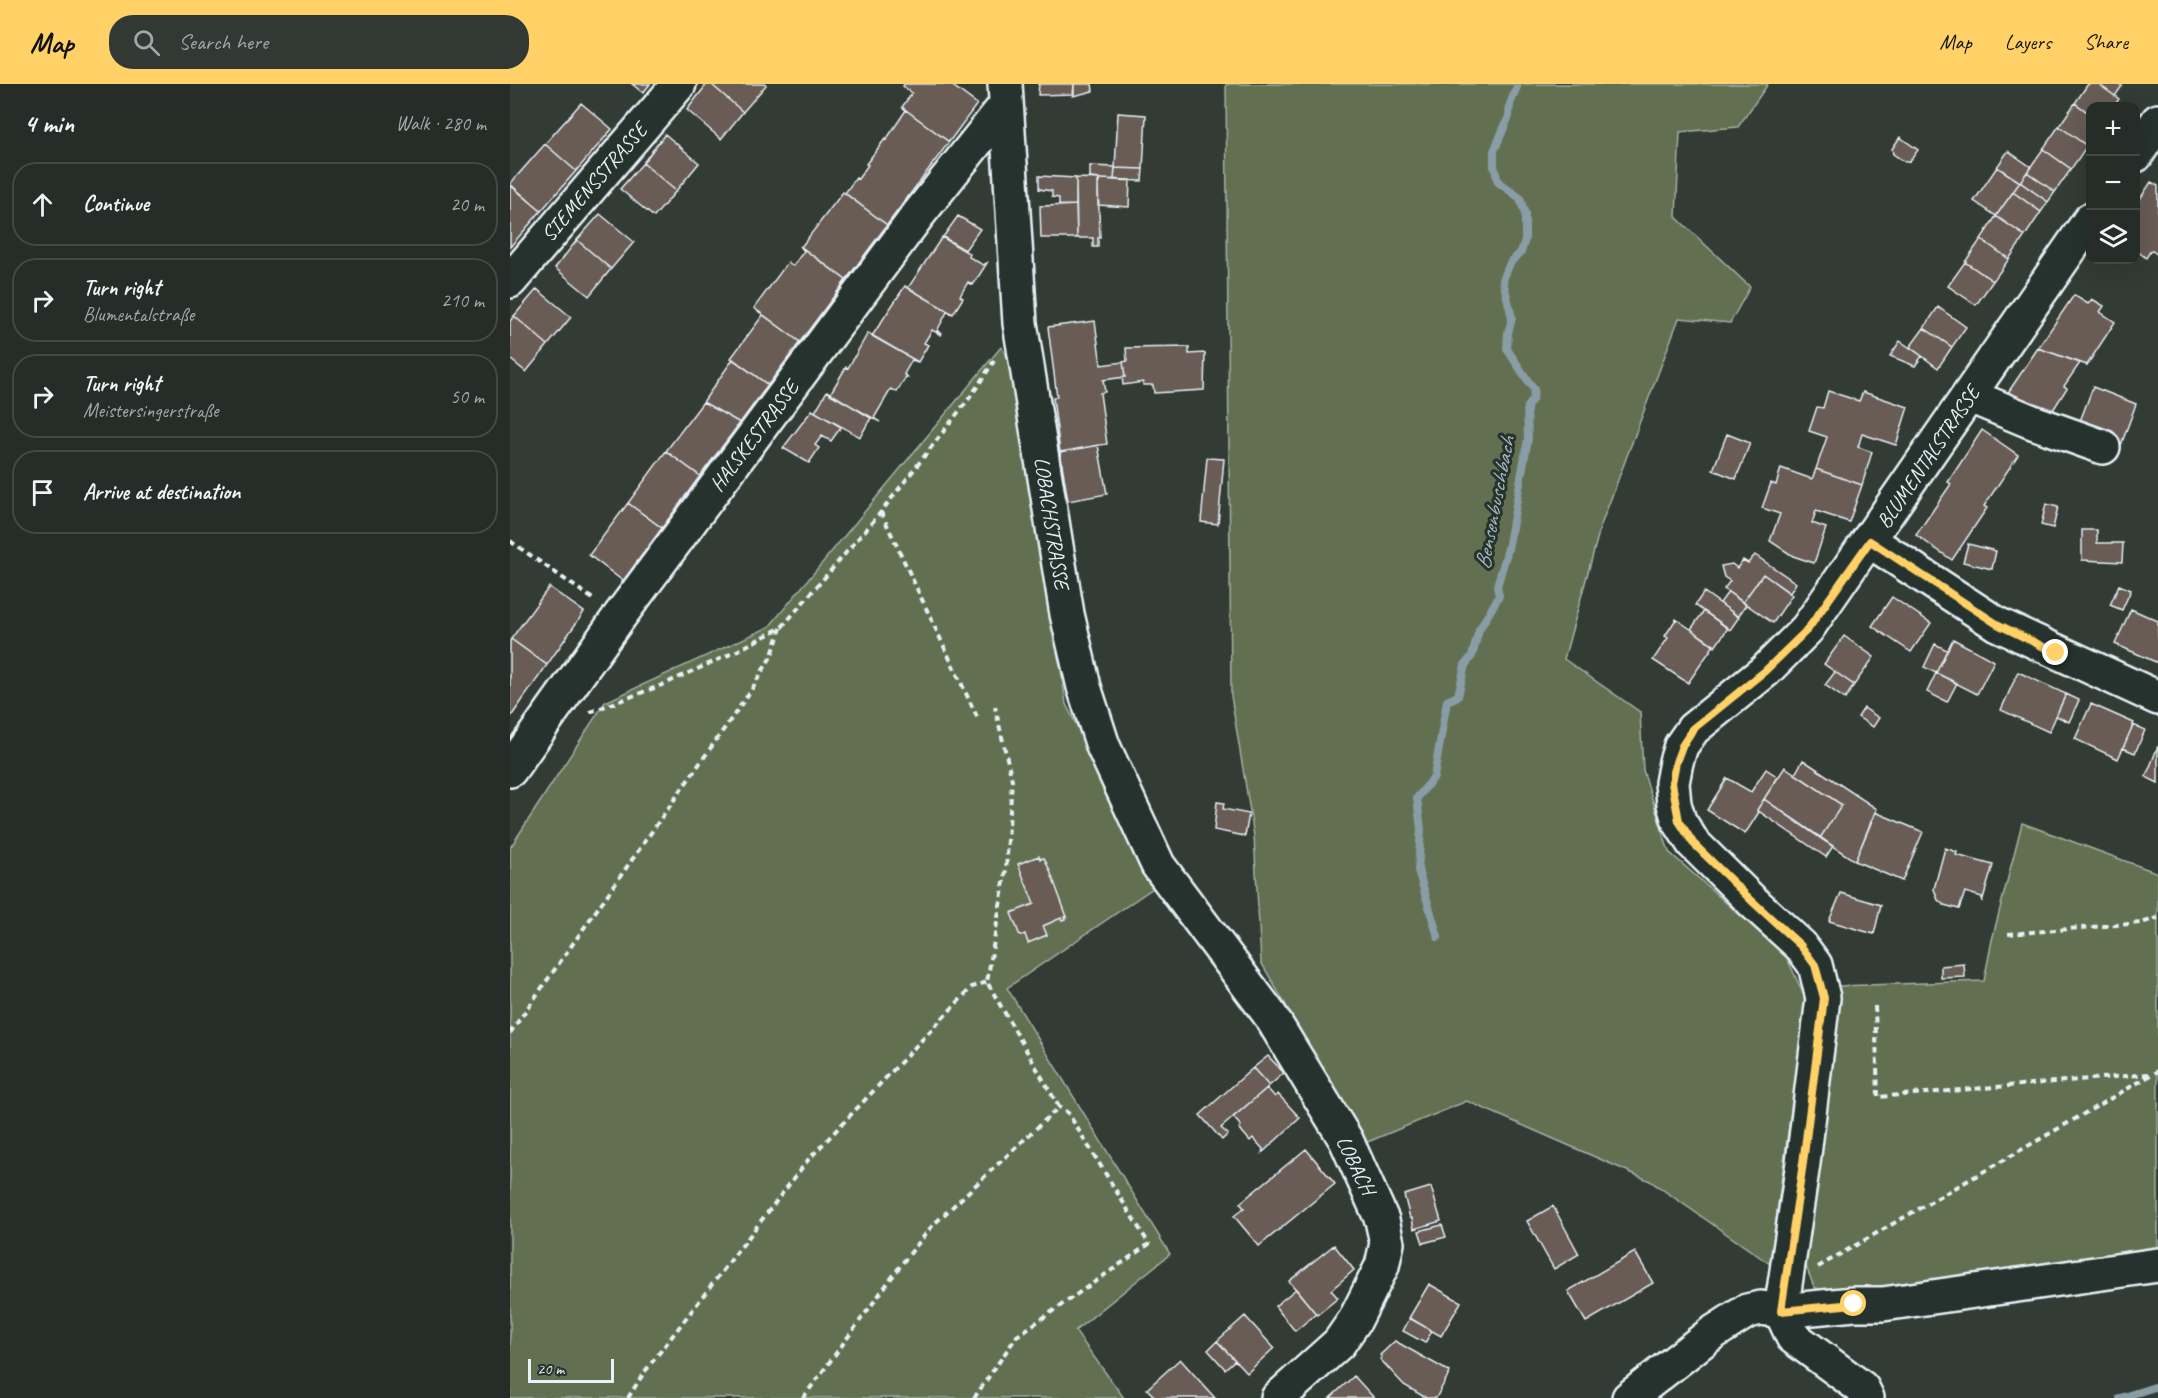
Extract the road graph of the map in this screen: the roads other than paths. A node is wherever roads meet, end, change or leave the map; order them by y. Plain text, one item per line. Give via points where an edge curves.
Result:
1 (679, 84) edge
2 (1005, 95) edge
3 (2158, 121) edge
4 (2145, 154) edge
5 (2086, 227) edge
6 (510, 281) edge
7 (1970, 396) junction
8 (2103, 447) dead end
9 (1870, 541) junction
10 (2158, 698) edge
11 (510, 770) edge
12 (1206, 930) joint
13 (2158, 1266) edge
14 (1781, 1311) junction
15 (1278, 1398) edge
16 (1629, 1398) edge
17 (1867, 1398) edge

1 - 6 street, SIEMENSSTRASSE
2 - 11 street, HALSKESTRASSE
2 - 12 street, LOBACHSTRASSE via 1020,323 1066,614 1103,746 1158,865
3 - 4 street
5 - 7 street, BLUMENTALSTRASSE
7 - 8 street
7 - 9 street, BLUMENTALSTRASSE
9 - 10 street via 1997,624
9 - 14 street, BLUMENTALSTRASSE via 1808,629 1765,671 1693,729 1682,746 1672,783 1679,821 1693,843 1801,946 1815,965 1824,998
12 - 15 street, LOBACH via 1270,1015 1346,1140 1382,1220 1387,1243 1382,1266 1356,1320 1339,1343
13 - 14 street via 1882,1304
14 - 16 street via 1747,1311
14 - 17 street via 1793,1337 1862,1388

